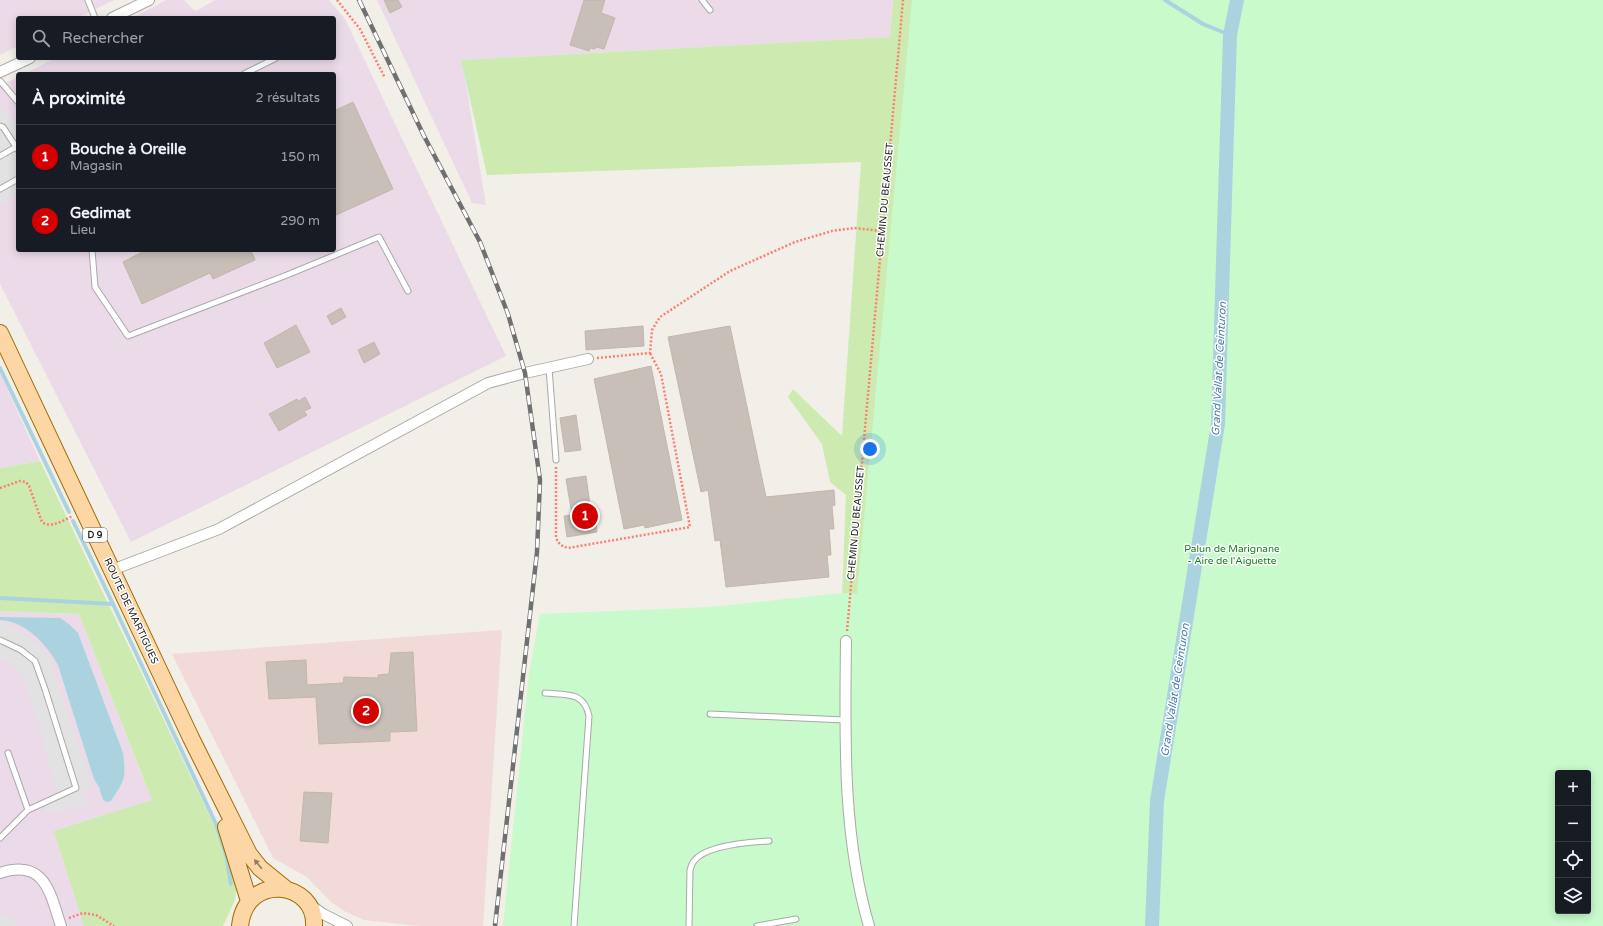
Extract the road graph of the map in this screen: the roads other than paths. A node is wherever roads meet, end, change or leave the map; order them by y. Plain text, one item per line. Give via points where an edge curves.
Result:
1 (88, 0) edge
2 (149, 0) edge
3 (702, 0) edge
4 (710, 10) dead end
5 (95, 16) edge
6 (116, 16) edge
7 (26, 60) edge
8 (272, 60) edge
9 (0, 72) edge
10 (248, 72) edge
11 (0, 81) edge
12 (16, 100) edge
13 (0, 126) edge
14 (16, 147) edge
15 (16, 149) edge
16 (0, 156) edge
17 (16, 180) edge
18 (0, 189) edge
19 (92, 252) edge
20 (408, 291) dead end
21 (0, 333) edge
22 (588, 359) road end
23 (549, 368) junction
24 (556, 460) road end
25 (112, 570) junction
26 (0, 640) edge
27 (846, 641) road end
28 (545, 693) dead end
29 (710, 714) dead end
30 (845, 720) junction
31 (191, 738) junction
32 (8, 753) dead end
33 (28, 810) junction
34 (0, 838) edge
35 (769, 841) dead end
36 (0, 873) edge
37 (287, 890) junction
38 (249, 900) junction
39 (306, 902) junction
40 (796, 919) dead end
41 (239, 923) edge
42 (60, 924) edge
43 (314, 926) edge
44 (347, 926) edge
45 (574, 926) edge
46 (689, 926) edge
47 (757, 926) edge
48 (869, 926) edge

1 - 5 lane
2 - 6 street
3 - 4 lane
7 - 9 street
8 - 10 lane
11 - 12 lane
13 - 14 lane
15 - 16 lane
17 - 18 lane
19 - 20 lane via 95,287 128,336 379,237
21 - 25 main road, ROUTE DE MARTIGUES / D 9
22 - 23 street
23 - 24 lane
23 - 25 street via 488,383 219,529
25 - 31 main road, ROUTE DE MARTIGUES / D 9
26 - 33 lane via 21,650 35,662 76,788
27 - 30 street
28 - 45 lane via 576,696 587,707 589,716
29 - 30 lane
30 - 48 street via 852,834 857,876
37 -> 31 main road, ROUTE DE MARTIGUES / D 9 via 260,868 249,854
31 - 38 main road, ROUTE DE MARTIGUES / D 9 via 231,840
32 - 33 lane
33 - 34 lane
35 - 46 lane via 737,844 705,852 693,862 690,870
36 - 42 street via 20,869 41,878 48,887
37 - 38 main road via 267,890
37 - 39 main road, ROUTE DE MARTIGUES
38 - 41 main road
39 - 43 main road via 312,912
39 - 44 street
40 - 47 lane

